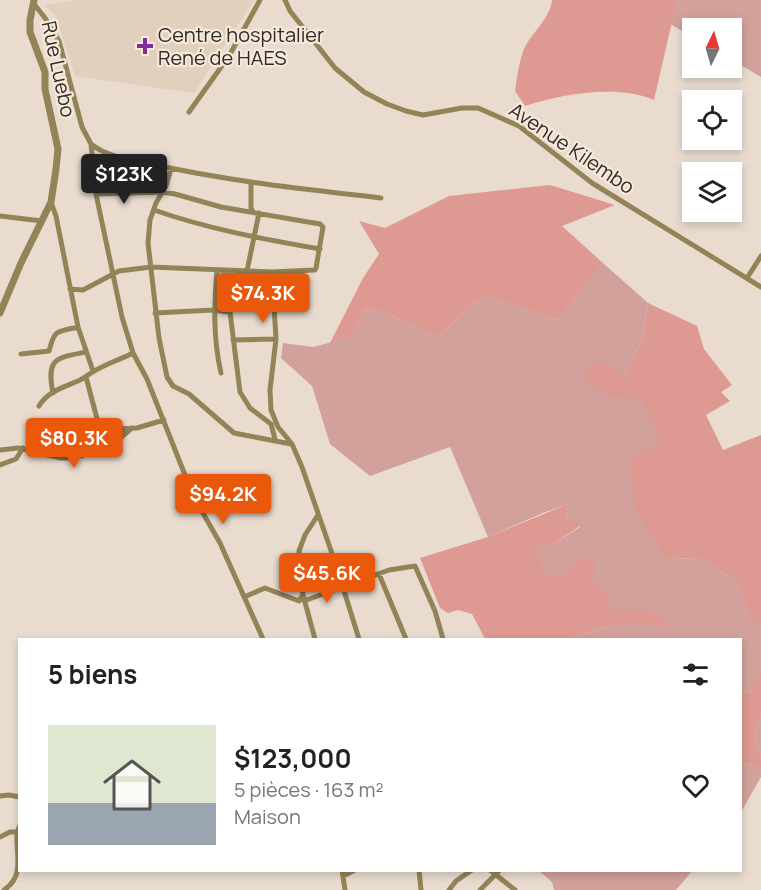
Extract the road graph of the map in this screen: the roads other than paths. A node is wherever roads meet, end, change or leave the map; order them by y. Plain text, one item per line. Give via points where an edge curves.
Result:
1 (260, 0) edge
2 (285, 0) edge
3 (34, 2) edge
4 (189, 112) dead end
5 (90, 144) junction
6 (171, 169) junction
7 (251, 182) junction
8 (152, 192) junction
9 (162, 192) junction
10 (96, 194) junction
11 (381, 198) dead end
12 (51, 202) junction
13 (156, 202) junction
14 (154, 210) junction
15 (256, 212) junction
16 (0, 216) edge
17 (42, 221) junction
18 (253, 238) junction
19 (320, 249) junction
20 (761, 255) edge
21 (151, 267) junction
22 (217, 270) junction
23 (247, 271) junction
24 (272, 272) junction
25 (113, 274) junction
26 (747, 278) junction
27 (761, 287) edge
28 (70, 289) junction
29 (213, 310) junction
30 (0, 313) edge
31 (155, 313) junction
32 (78, 327) junction
33 (276, 339) junction
34 (233, 340) junction
35 (86, 352) junction
36 (21, 354) dead end
37 (133, 354) junction
38 (93, 371) junction
39 (221, 373) dead end
40 (86, 377) junction
41 (53, 393) junction
42 (39, 406) dead end
43 (164, 420) junction
44 (132, 428) junction
45 (110, 430) junction
46 (275, 439) junction
47 (119, 440) junction
48 (292, 444) junction
49 (23, 448) junction
50 (0, 450) edge
51 (0, 465) edge
52 (318, 515) junction
53 (379, 574) junction
54 (342, 587) junction
55 (244, 597) junction
56 (303, 598) junction
57 (263, 638) edge
58 (314, 638) edge
59 (359, 638) edge
60 (406, 638) edge
61 (443, 638) edge
62 (0, 796) edge
63 (18, 797) edge
64 (17, 832) joint
65 (0, 837) edge
66 (419, 872) edge
67 (469, 872) edge
68 (498, 872) edge
69 (343, 873) edge
70 (511, 889) edge
71 (4, 890) edge
72 (345, 890) edge
73 (421, 890) edge
74 (449, 890) edge
75 (480, 890) edge

1 - 4 street via 229,56
2 - 26 street, Avenue Kilembo via 335,68 364,92 423,115 478,108 519,126 592,183
3 - 5 street via 59,41 82,128
3 - 12 street, Rue Luebo via 30,32 45,72 58,149
5 - 6 street via 105,153
5 - 10 street
6 - 7 street
6 - 9 street
7 - 11 street
7 - 15 street via 251,208
8 - 9 street
8 - 10 street
8 - 13 street
9 - 13 street
9 - 15 street
10 - 25 street
12 - 17 street, Rue Luebo
12 - 28 street
13 - 14 street
14 - 18 street
14 - 21 street via 148,243
15 - 18 street
15 - 19 street via 322,225
16 - 17 street
17 - 30 street, Rue Luebo
18 - 19 street
18 - 23 street
19 - 24 street via 315,270
20 - 26 street
21 - 22 street
21 - 25 street
21 - 31 street
22 - 23 street
22 - 29 street
23 - 24 street
24 - 33 street
25 - 28 street via 83,290
25 - 37 street
26 - 27 street, Avenue Kilembo
28 - 32 street
29 - 31 street
29 - 34 street via 230,312
29 - 39 street
31 - 46 street via 162,361 173,386 189,394 234,433
32 - 35 street
32 - 36 street via 55,333 49,351
33 - 34 street
33 - 48 street via 271,410
34 - 46 street via 240,392 250,408 272,424
35 - 38 street
35 - 41 street via 54,361
37 - 38 street
37 - 43 street
38 - 40 street
40 - 41 street
40 - 45 street via 99,429
41 - 42 street
43 - 44 street
43 - 55 street
44 - 45 street
44 - 47 street
45 - 47 street via 118,434
46 - 48 street
47 - 49 street via 72,458
48 - 52 street
49 - 50 street
49 - 51 street via 16,459
52 - 54 street
52 - 56 street via 299,550
53 - 54 street
53 - 60 street
53 - 61 street via 416,566
54 - 56 street
54 - 59 street
55 - 56 street via 265,588 299,601
55 - 57 street
56 - 58 street
62 - 63 street
64 - 65 street
64 - 71 street via 18,868
66 - 73 street
67 - 74 street
68 - 70 street
68 - 75 street
69 - 72 street

